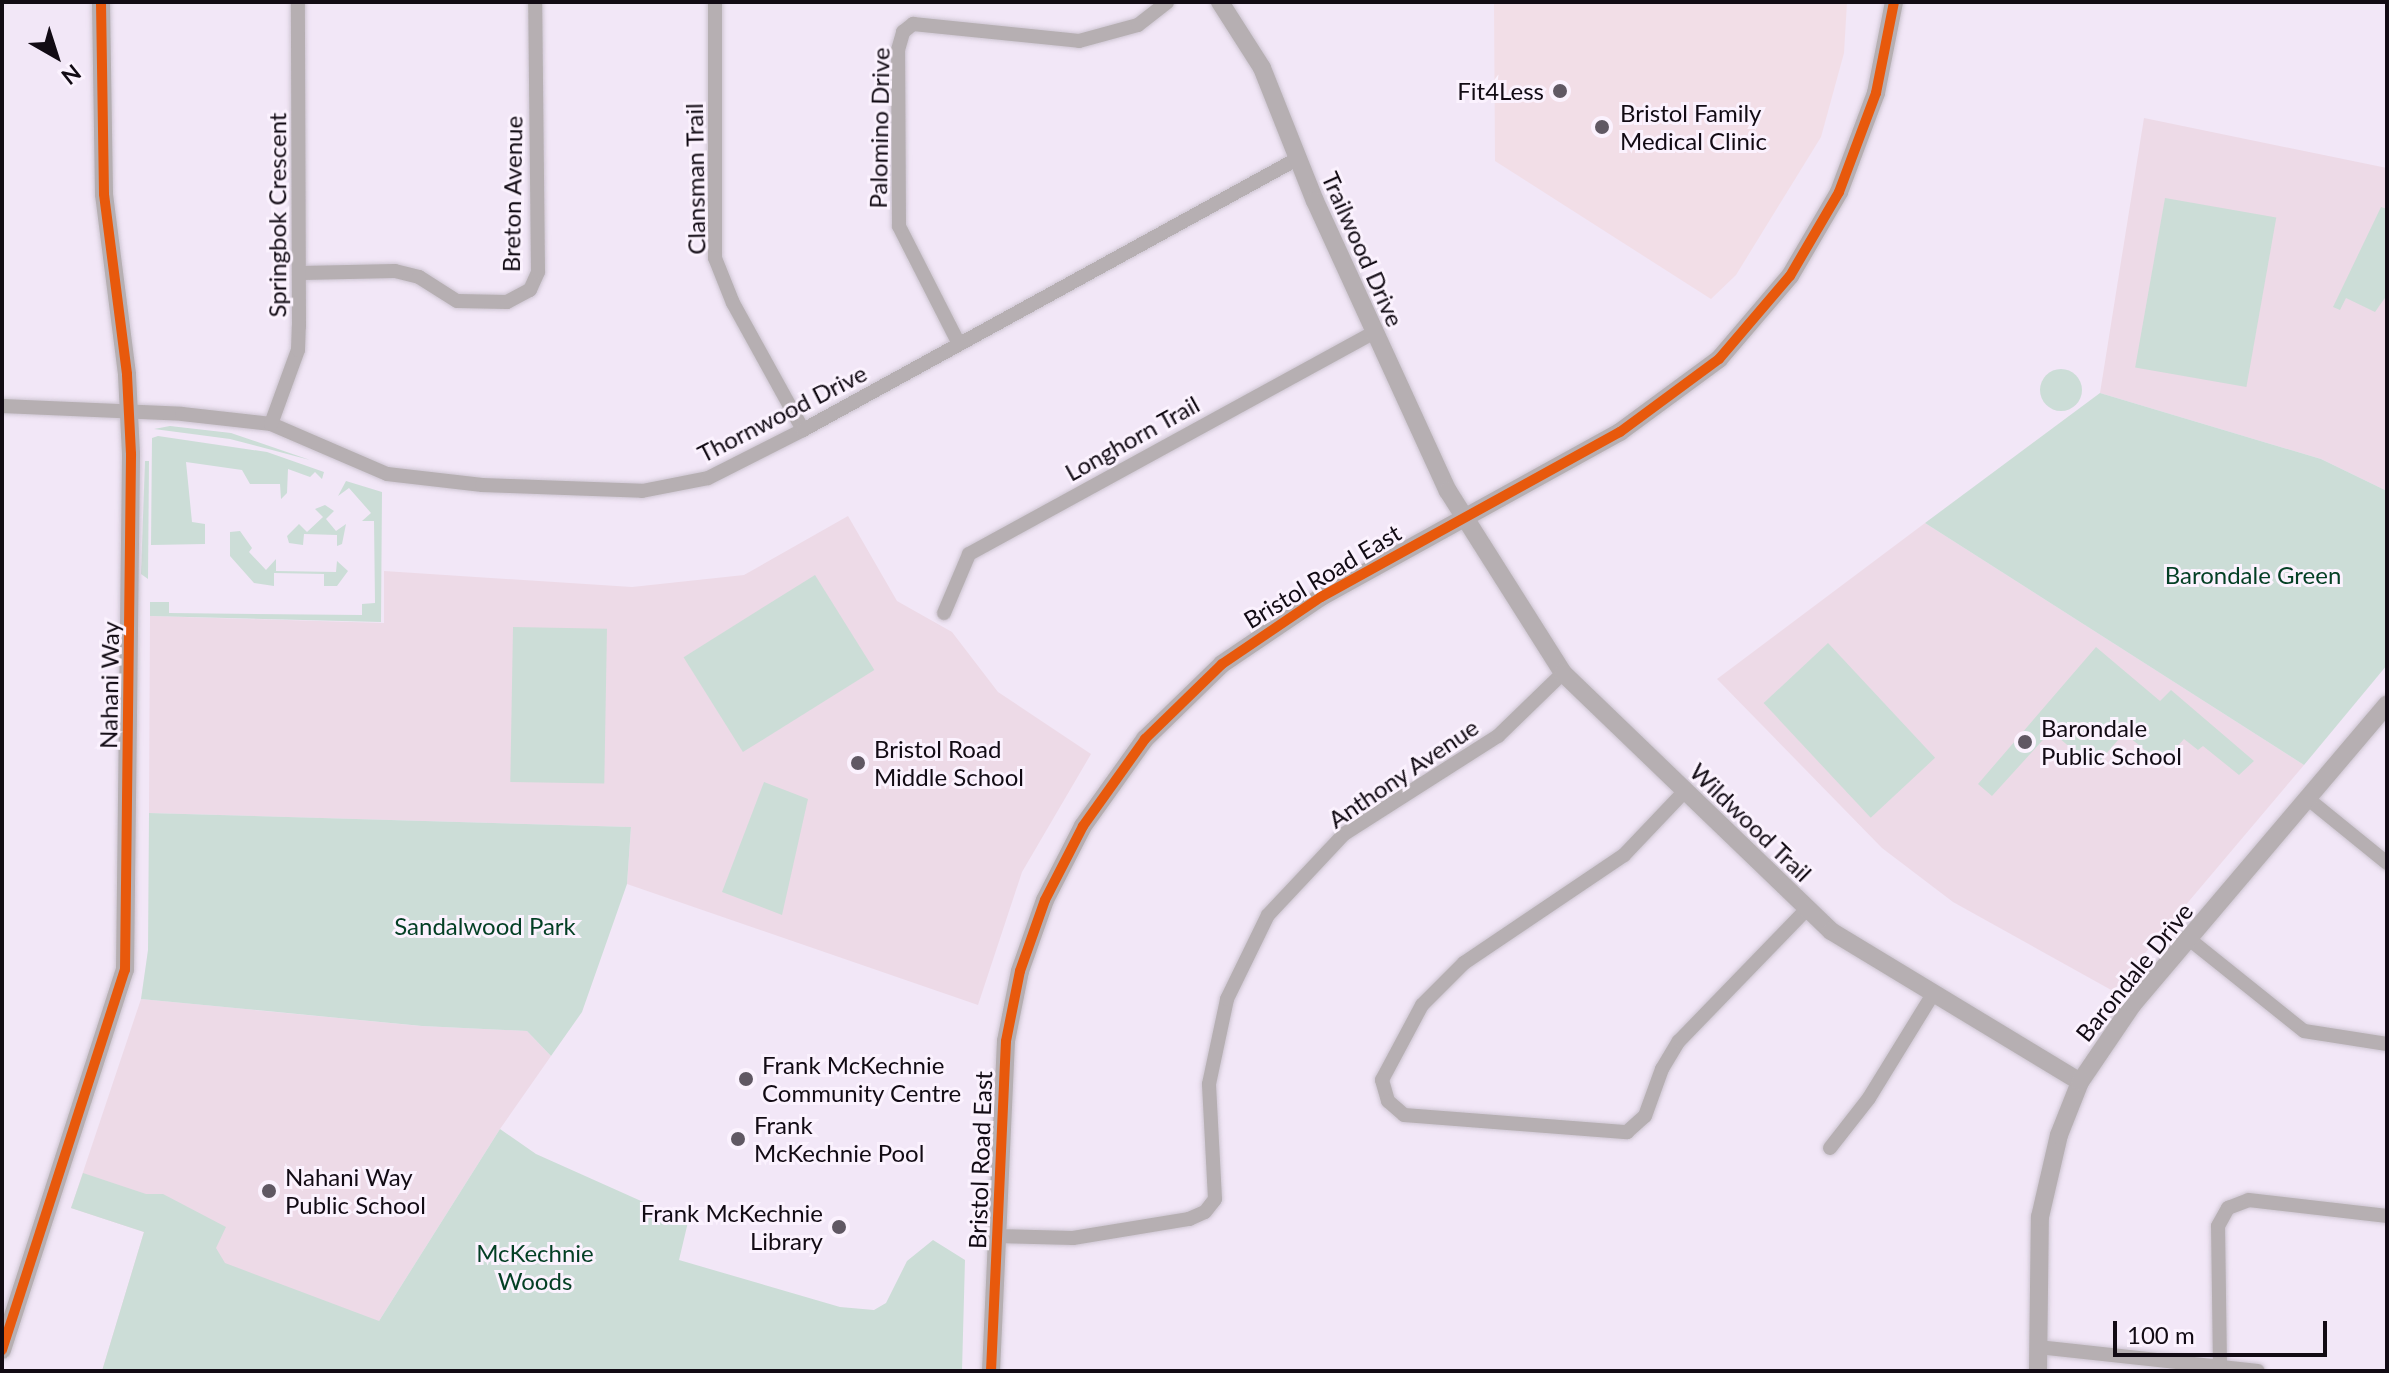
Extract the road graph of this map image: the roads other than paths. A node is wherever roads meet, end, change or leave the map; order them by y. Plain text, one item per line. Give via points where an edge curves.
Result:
1 (101, 2) edge
2 (298, 2) edge
3 (535, 2) edge
4 (715, 2) edge
5 (1167, 2) edge
6 (1220, 2) edge
7 (1894, 2) edge
8 (1297, 159) junction
9 (302, 273) junction
10 (1374, 332) junction
11 (959, 344) junction
12 (2, 406) edge
13 (129, 412) junction
14 (271, 424) junction
15 (803, 430) junction
16 (1462, 516) junction
17 (944, 613) dead end
18 (1563, 673) junction
19 (2387, 704) edge
20 (1684, 792) junction
21 (2307, 798) junction
22 (2387, 863) edge
23 (1807, 909) junction
24 (2189, 939) junction
25 (1933, 994) junction
26 (2387, 1044) edge
27 (2080, 1082) junction
28 (1830, 1148) dead end
29 (2387, 1216) edge
30 (996, 1236) junction
31 (2038, 1347) junction
32 (2, 1350) edge
33 (2220, 1367) junction
34 (991, 1371) edge
35 (2038, 1371) edge
36 (2258, 1371) edge

1 - 13 street, Nahani Way via 104,194
2 - 9 street, Springbok Crescent
3 - 9 street, Breton Avenue via 538,272 530,290 507,302 457,301 419,277 395,271
4 - 15 street, Clansman Trail via 715,258 733,303
5 - 11 street, Palomino Drive via 1138,25 1079,41 913,24 903,32 898,50 899,226
6 - 8 street, Trailwood Drive via 1262,68
7 - 16 street, Bristol Road East via 1876,93 1839,192 1817,236 1760,314 1719,359 1658,408
8 - 10 street, Trailwood Drive
8 - 11 street, Thornwood Drive
9 - 14 street, Springbok Crescent via 298,350
10 - 16 street, Trailwood Drive
10 - 17 street, Longhorn Trail via 969,554
11 - 15 street, Thornwood Drive
12 - 13 street, Thornwood Drive
13 - 14 street, Thornwood Drive
13 - 32 street, Nahani Way via 125,970
14 - 15 street, Thornwood Drive via 387,474 482,485 642,491 708,478
16 - 18 street, Wildwood Trail
16 - 30 street, Bristol Road East via 1321,597 1222,664 1145,739 1083,826 1045,900 1015,993 1001,1088
18 - 20 street, Wildwood Trail
18 - 30 street, Anthony Avenue via 1498,736 1344,834 1268,915 1224,1013 1209,1084 1215,1199 1205,1212 1073,1238
19 - 21 street, Barondale Drive
20 - 23 street, Wildwood Trail
20 - 23 street via 1624,855 1464,963 1422,1005 1382,1080 1388,1101 1404,1115 1627,1132 1645,1116 1679,1041
21 - 22 street
21 - 24 street, Barondale Drive
23 - 25 street, Wildwood Trail via 1831,931
24 - 26 street via 2304,1031
24 - 27 street, Barondale Drive via 2126,1013
25 - 27 street, Wildwood Trail
25 - 28 street via 1869,1098
27 - 31 street, Barondale Drive via 2059,1135 2040,1217
29 - 33 street via 2249,1200 2228,1208 2218,1226
30 - 34 street, Bristol Road East
31 - 33 street
31 - 35 street, Barondale Drive
33 - 36 street

